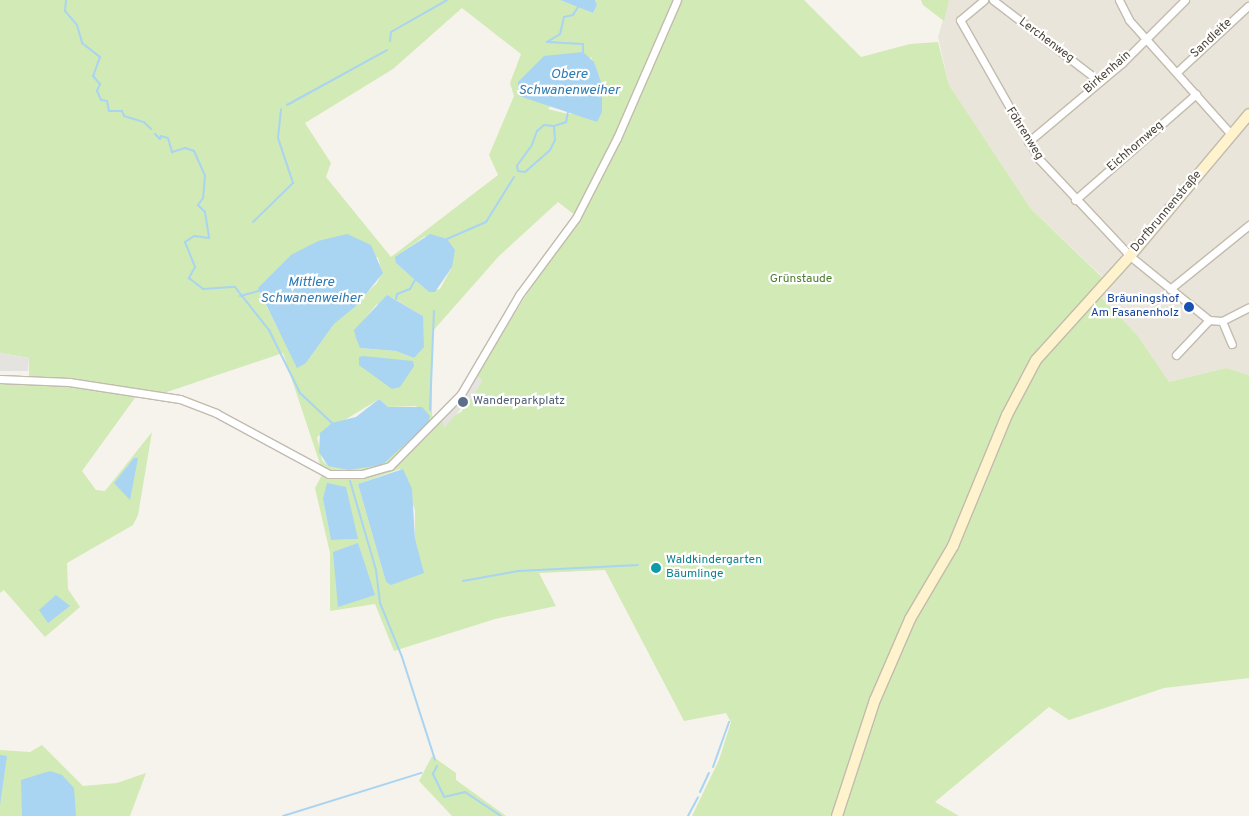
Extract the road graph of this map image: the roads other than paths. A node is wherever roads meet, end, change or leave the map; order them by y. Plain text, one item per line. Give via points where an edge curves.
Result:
1 (678, 0) edge
2 (984, 0) edge
3 (993, 0) edge
4 (1119, 0) edge
5 (1185, 0) edge
6 (1248, 6) edge
7 (1149, 38) junction
8 (1177, 72) junction
9 (1099, 81) junction
10 (1196, 94) junction
11 (1249, 114) edge
12 (1231, 134) junction
13 (1028, 142) junction
14 (1075, 200) junction
15 (1249, 225) edge
16 (1130, 256) junction
17 (1170, 289) junction
18 (1249, 307) edge
19 (1209, 320) junction
20 (1222, 321) junction
21 (1232, 344) dead end
22 (1176, 355) dead end
23 (0, 379) edge
24 (837, 816) edge

1 - 23 street via 617,138 576,218 520,296 461,394 390,466 362,474 329,474 216,413 180,399 69,382
2 - 13 street, Föhrenweg via 960,20
3 - 9 street, Lerchenweg
4 - 7 street via 1129,20
5 - 7 street, Birkenhain
6 - 8 street, Sandleite
7 - 8 street
7 - 9 street, Birkenhain
8 - 10 street
9 - 13 street, Birkenhain
10 - 12 street
10 - 14 street, Eichhornweg
11 - 12 street, Dorfbrunnenstraße
12 - 16 street, Dorfbrunnenstraße
13 - 14 street, Föhrenweg
14 - 16 street, Föhrenweg
15 - 17 street
16 - 17 street, Föhrenweg
16 - 24 street, Dorfbrunnenstraße via 1036,360 1007,415 968,514 910,619 875,700
17 - 19 street, Föhrenweg
18 - 20 street
19 - 20 street
19 - 22 street
20 - 21 street

